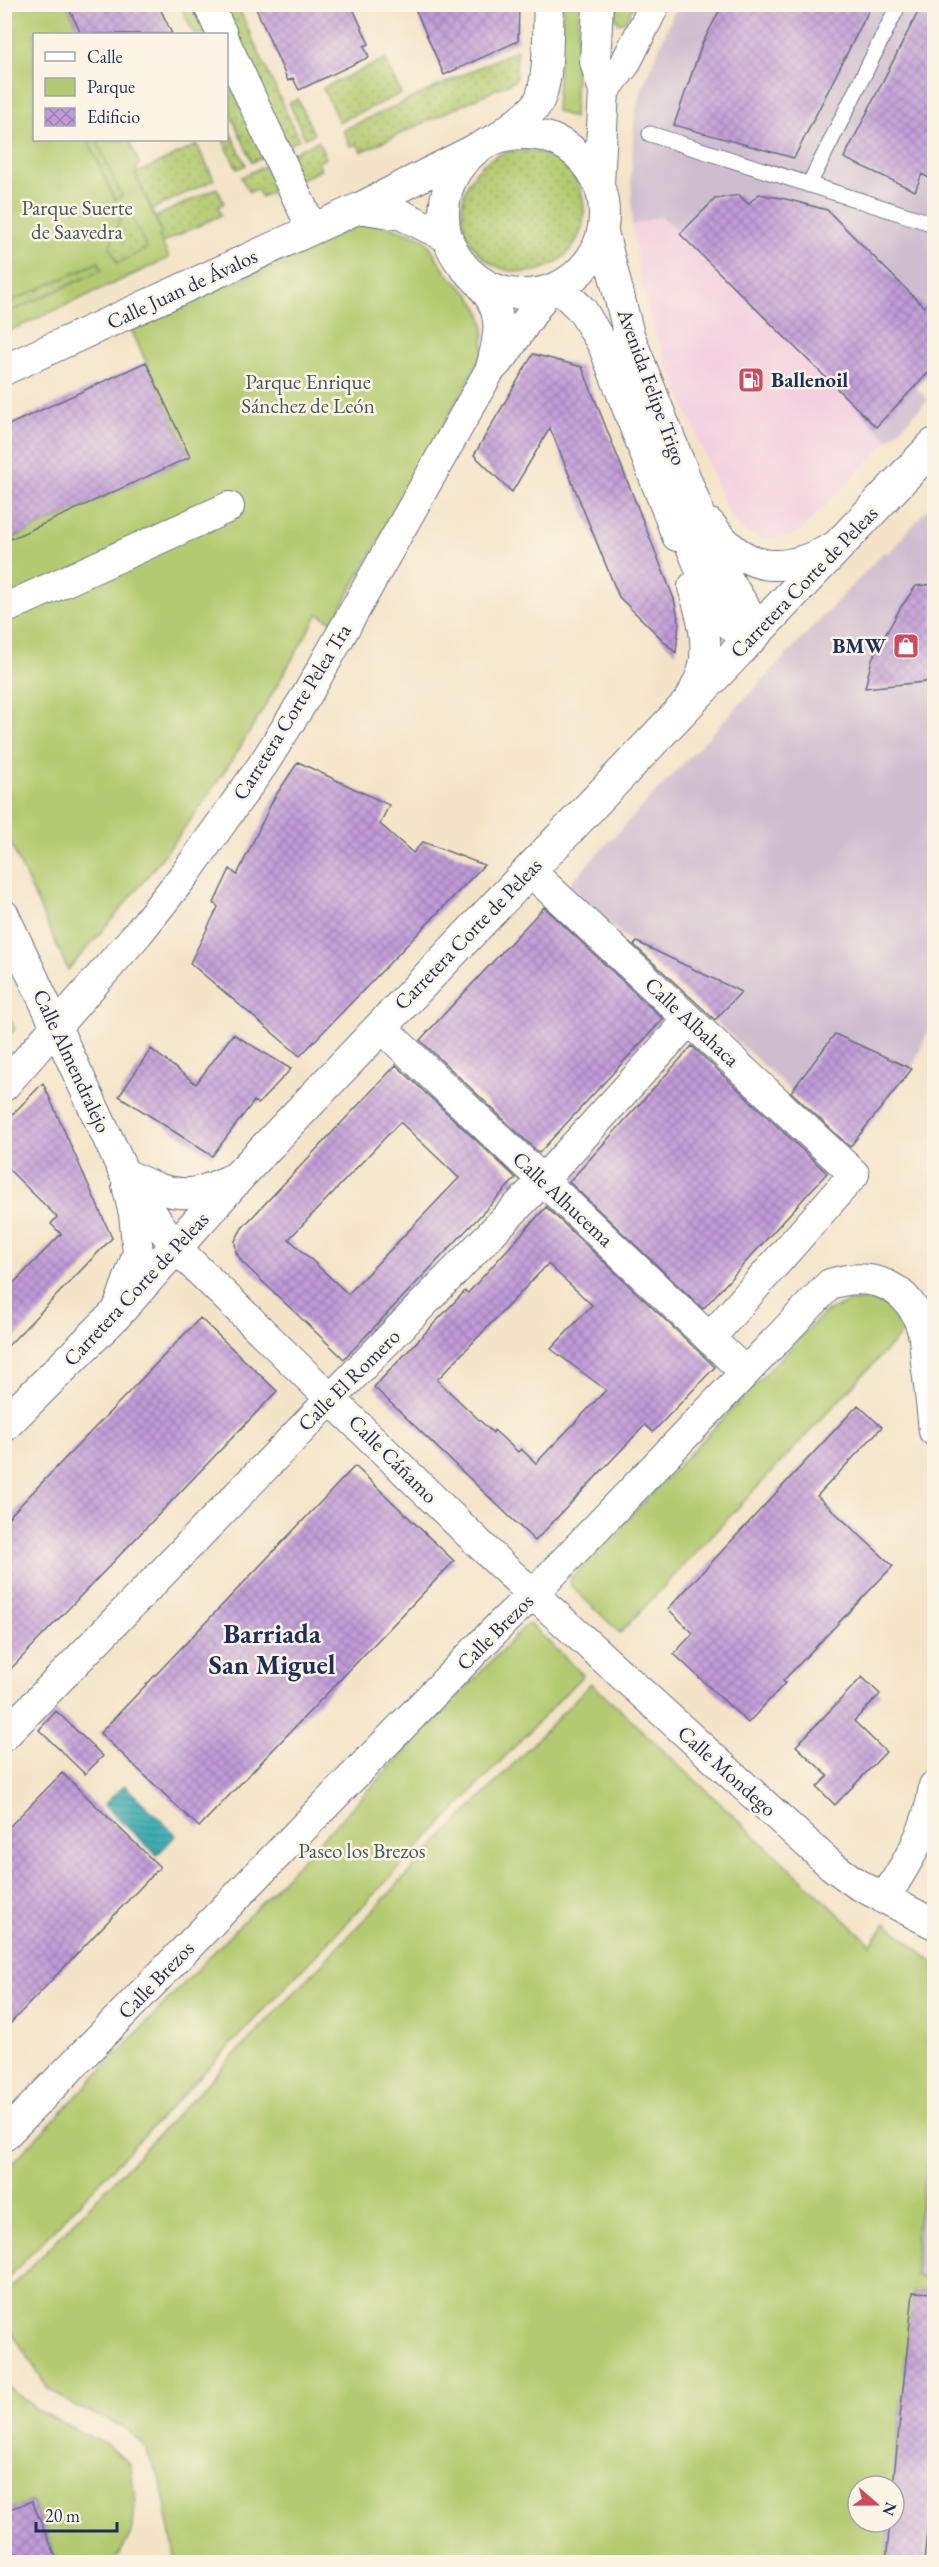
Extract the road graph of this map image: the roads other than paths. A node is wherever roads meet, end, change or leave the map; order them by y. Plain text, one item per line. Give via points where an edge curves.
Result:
1 (208, 4) edge
2 (549, 4) edge
3 (598, 4) edge
4 (655, 4) edge
5 (899, 4) edge
6 (222, 33) edge
7 (228, 48) edge
8 (604, 91) junction
9 (650, 134) dead end
10 (488, 143) junction
11 (599, 184) junction
12 (809, 185) junction
13 (359, 208) junction
14 (934, 224) edge
15 (312, 229) junction
16 (603, 232) junction
17 (447, 237) junction
18 (474, 278) junction
19 (552, 289) junction
20 (4, 370) edge
21 (490, 370) junction
22 (934, 445) edge
23 (229, 507) dead end
24 (684, 512) junction
25 (839, 545) junction
26 (4, 609) edge
27 (753, 636) junction
28 (689, 703) junction
29 (529, 870) junction
30 (4, 915) edge
31 (689, 1020) junction
32 (381, 1027) junction
33 (57, 1028) junction
34 (4, 1086) edge
35 (124, 1173) junction
36 (239, 1176) junction
37 (543, 1180) junction
38 (134, 1214) junction
39 (171, 1254) junction
40 (115, 1315) junction
41 (710, 1338) junction
42 (745, 1372) junction
43 (331, 1398) junction
44 (4, 1425) edge
45 (934, 1431) edge
46 (533, 1594) junction
47 (4, 1736) edge
48 (934, 1786) edge
49 (884, 1899) junction
50 (930, 1915) edge
51 (4, 2136) edge

1 - 6 street
2 - 10 street via 541,96 535,106
3 - 8 street via 595,62
4 - 8 street via 625,64
5 - 12 lane
7 - 15 street
8 - 11 street
9 - 12 lane
10 - 11 street via 523,133 546,136 568,147 586,163
10 - 13 street, Calle Juan de Ávalos
10 - 17 street via 459,166 448,188 443,212
11 - 16 street via 604,207
12 - 14 lane
13 - 15 street, Calle Juan de Ávalos
13 - 17 street via 402,215
15 - 20 street, Calle Juan de Ávalos
16 - 19 street via 593,255 578,273
16 - 24 street, Avenida Felipe Trigo via 629,335
17 - 18 street via 458,260
18 - 19 street via 496,290 521,295
18 - 21 street, Carretera Corte Pelea Tra via 490,295 498,317 497,344
19 - 21 street, Carretera Corte Pelea Tra
19 - 24 street, Avenida Felipe Trigo via 582,310 603,345
21 - 33 street, Carretera Corte Pelea Tra via 308,693 264,763 186,873
22 - 25 street, Carretera Corte de Peleas
23 - 26 street
24 - 25 street, Avenida Felipe Trigo via 732,552 758,564 810,561
24 - 27 street, Avenida Felipe Trigo via 702,531 714,558 758,628
24 - 28 street, Avenida Felipe Trigo via 705,648 703,671
25 - 27 street, Carretera Corte de Peleas
27 - 28 street, Carretera Corte de Peleas
28 - 29 street, Carretera Corte de Peleas
29 - 31 street, Calle Albahaca
29 - 32 street, Carretera Corte de Peleas
30 - 33 street, Calle Almendralejo
31 - 37 street, Calle El Romero
31 - 41 street, Calle Albahaca via 854,1174
32 - 36 street, Carretera Corte de Peleas
32 - 37 street, Calle Alhucema
33 - 34 street, Carretera Corte Pelea Tra
33 - 35 street, Calle Almendralejo
35 - 36 street via 151,1187 197,1192
35 - 38 street, Calle Almendralejo
35 - 39 street, Calle Almendralejo
36 - 39 street, Carretera Corte de Peleas
37 - 41 street, Calle Alhucema
37 - 43 street, Calle El Romero
38 - 39 street, Calle Almendralejo
38 - 40 street, Calle Almendralejo via 138,1254
39 - 40 street, Carretera Corte de Peleas
39 - 43 street, Calle Cáñamo
40 - 44 street, Carretera Corte de Peleas
41 - 42 street, Calle Alhucema
42 - 45 street, Calle Brezos via 831,1284 848,1278 883,1282 912,1306 922,1329
42 - 46 street, Calle Brezos
43 - 46 street, Calle Cáñamo
43 - 47 street, Calle El Romero
46 - 49 street, Calle Mondego via 831,1865
46 - 51 street, Calle Brezos
48 - 49 street via 929,1818
49 - 50 street, Calle Mondego

